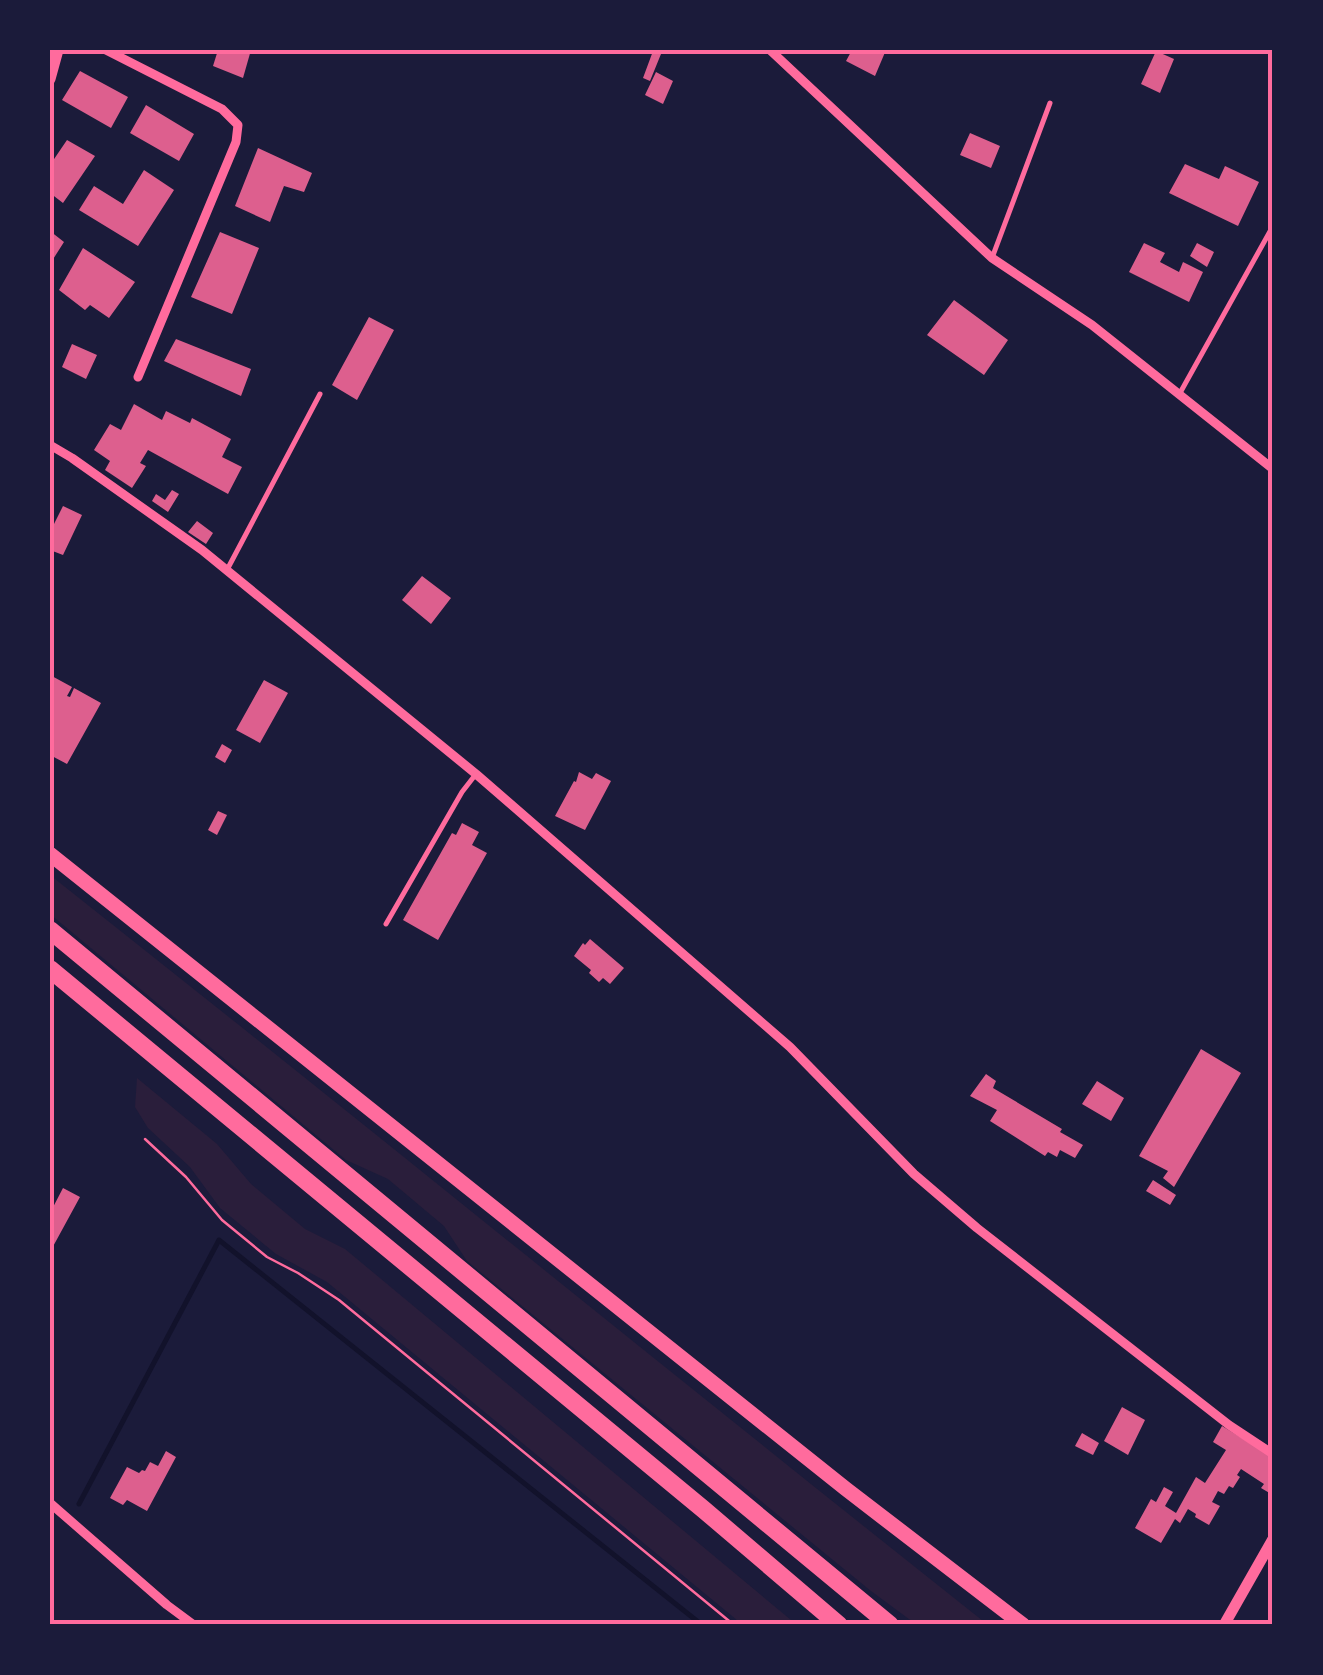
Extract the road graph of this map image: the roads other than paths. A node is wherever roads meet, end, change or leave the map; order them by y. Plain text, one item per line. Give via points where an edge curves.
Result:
1 (58, 50) edge
2 (106, 50) edge
3 (770, 50) edge
4 (50, 79) edge
5 (1050, 103) dead end
6 (1273, 226) edge
7 (992, 258) junction
8 (138, 377) dead end
9 (320, 394) dead end
10 (1179, 396) junction
11 (50, 446) edge
12 (1273, 470) edge
13 (226, 571) junction
14 (476, 774) junction
15 (50, 854) edge
16 (386, 924) dead end
17 (50, 930) edge
18 (50, 968) edge
19 (1273, 1454) edge
20 (50, 1503) edge
21 (1273, 1539) edge
22 (194, 1625) edge
23 (839, 1625) edge
24 (890, 1625) edge
25 (1023, 1625) edge
26 (1224, 1625) edge

1 - 4 street
2 - 8 street via 222,109 238,125
3 - 7 street
5 - 7 lane
6 - 10 lane
7 - 10 street via 1092,325
9 - 13 lane
10 - 12 street
11 - 13 street
13 - 14 street
14 - 16 lane
14 - 19 street via 790,1047 976,1228
15 - 25 main road
17 - 24 highway
18 - 23 highway
20 - 22 street
21 - 26 street

